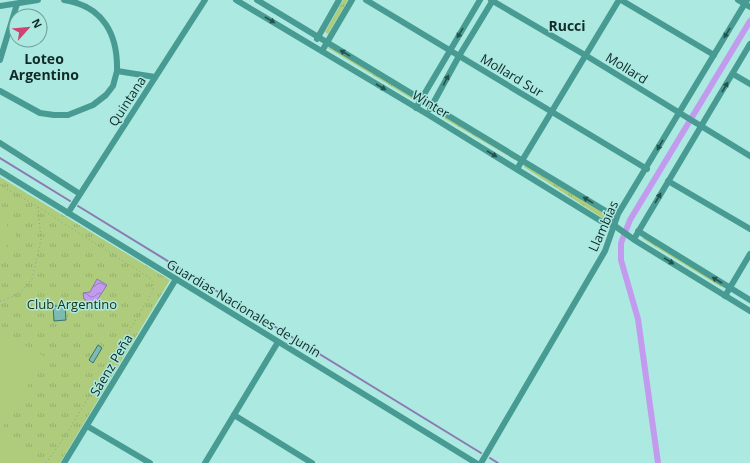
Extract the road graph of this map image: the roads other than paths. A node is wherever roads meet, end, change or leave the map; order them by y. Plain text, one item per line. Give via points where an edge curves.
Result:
1 (38, 0) edge
2 (64, 0) edge
3 (205, 0) edge
4 (236, 0) edge
5 (257, 0) edge
6 (339, 0) edge
7 (352, 0) edge
8 (366, 0) edge
9 (480, 0) edge
10 (492, 0) edge
11 (620, 0) edge
12 (738, 0) edge
13 (17, 4) junction
14 (747, 4) edge
15 (0, 6) edge
16 (318, 37) junction
17 (328, 42) junction
18 (750, 44) edge
19 (313, 45) junction
20 (450, 50) junction
21 (322, 51) junction
22 (585, 55) junction
23 (714, 55) junction
24 (459, 56) junction
25 (0, 60) edge
26 (118, 71) junction
27 (733, 74) junction
28 (155, 77) junction
29 (750, 84) edge
30 (0, 90) edge
31 (422, 100) junction
32 (432, 106) junction
33 (416, 108) junction
34 (551, 111) junction
35 (679, 113) junction
36 (427, 114) junction
37 (701, 126) junction
38 (0, 144) edge
39 (750, 156) edge
40 (523, 161) junction
41 (646, 169) junction
42 (517, 170) junction
43 (0, 171) edge
44 (668, 181) junction
45 (80, 194) junction
46 (68, 214) junction
47 (617, 227) junction
48 (750, 229) edge
49 (638, 231) junction
50 (633, 239) junction
51 (750, 254) edge
52 (176, 279) junction
53 (730, 288) junction
54 (725, 296) junction
55 (750, 300) edge
56 (750, 312) edge
57 (278, 342) junction
58 (234, 415) junction
59 (87, 426) junction
60 (64, 463) edge
61 (150, 463) edge
62 (205, 463) edge
63 (312, 463) edge
64 (476, 463) edge
65 (481, 463) edge

1 - 13 street
2 - 26 street via 84,5 105,22 116,46
3 - 28 street, Quintana
4 -> 19 street, Winter
5 - 16 street, Winter
6 - 16 street
7 - 17 street
8 - 20 street, Mollard Sur
9 -> 20 street
10 - 22 street, Mollard
10 - 24 street
11 - 22 street
11 - 23 street
12 - 14 street
13 - 15 street
13 - 25 street
14 -> 23 street, Llambías
16 - 17 street, Winter
16 - 19 street
17 - 21 street
31 -> 17 street, Winter
18 - 27 street
19 - 21 street, Winter
20 - 24 street, Mollard Sur
20 - 31 street
21 -> 33 street, Winter
22 - 34 street
22 - 35 street, Mollard
23 - 35 street, Llambías
32 -> 24 street
24 - 34 street, Mollard Sur
26 - 28 street
26 - 30 street via 113,86 106,95 92,105 68,115 54,116 40,112
27 - 29 street
37 -> 27 street
28 - 45 street, Quintana
31 - 32 street, Winter
31 - 33 street
32 - 36 street
32 - 40 street, Winter
33 - 36 street, Winter
34 - 40 street
34 - 41 street, Mollard Sur
35 - 37 street, Mollard
35 -> 41 street, Llambías
36 -> 42 street, Winter
37 - 39 street, Mollard
37 - 44 street
38 - 45 street
40 - 42 street
47 -> 40 street, Winter via 609,213
41 - 47 street, Llambías via 618,214
42 - 47 street, Winter via 604,223
43 - 46 street, Guardias Nacionales de Junín
44 - 48 street
49 -> 44 street
45 - 46 street, Quintana
46 - 52 street, Guardias Nacionales de Junín
47 - 50 street, Winter
47 - 65 street, Llambías
49 - 50 street
53 -> 49 street
50 -> 54 street, Winter
51 - 53 street
52 - 57 street, Guardias Nacionales de Junín
52 - 59 street, Sáenz Peña
53 - 54 street
53 - 55 street
54 - 56 street, Winter
57 - 58 street
57 - 64 street, Guardias Nacionales de Junín
58 - 62 street
58 - 63 street
59 - 60 street, Sáenz Peña
59 - 61 street

